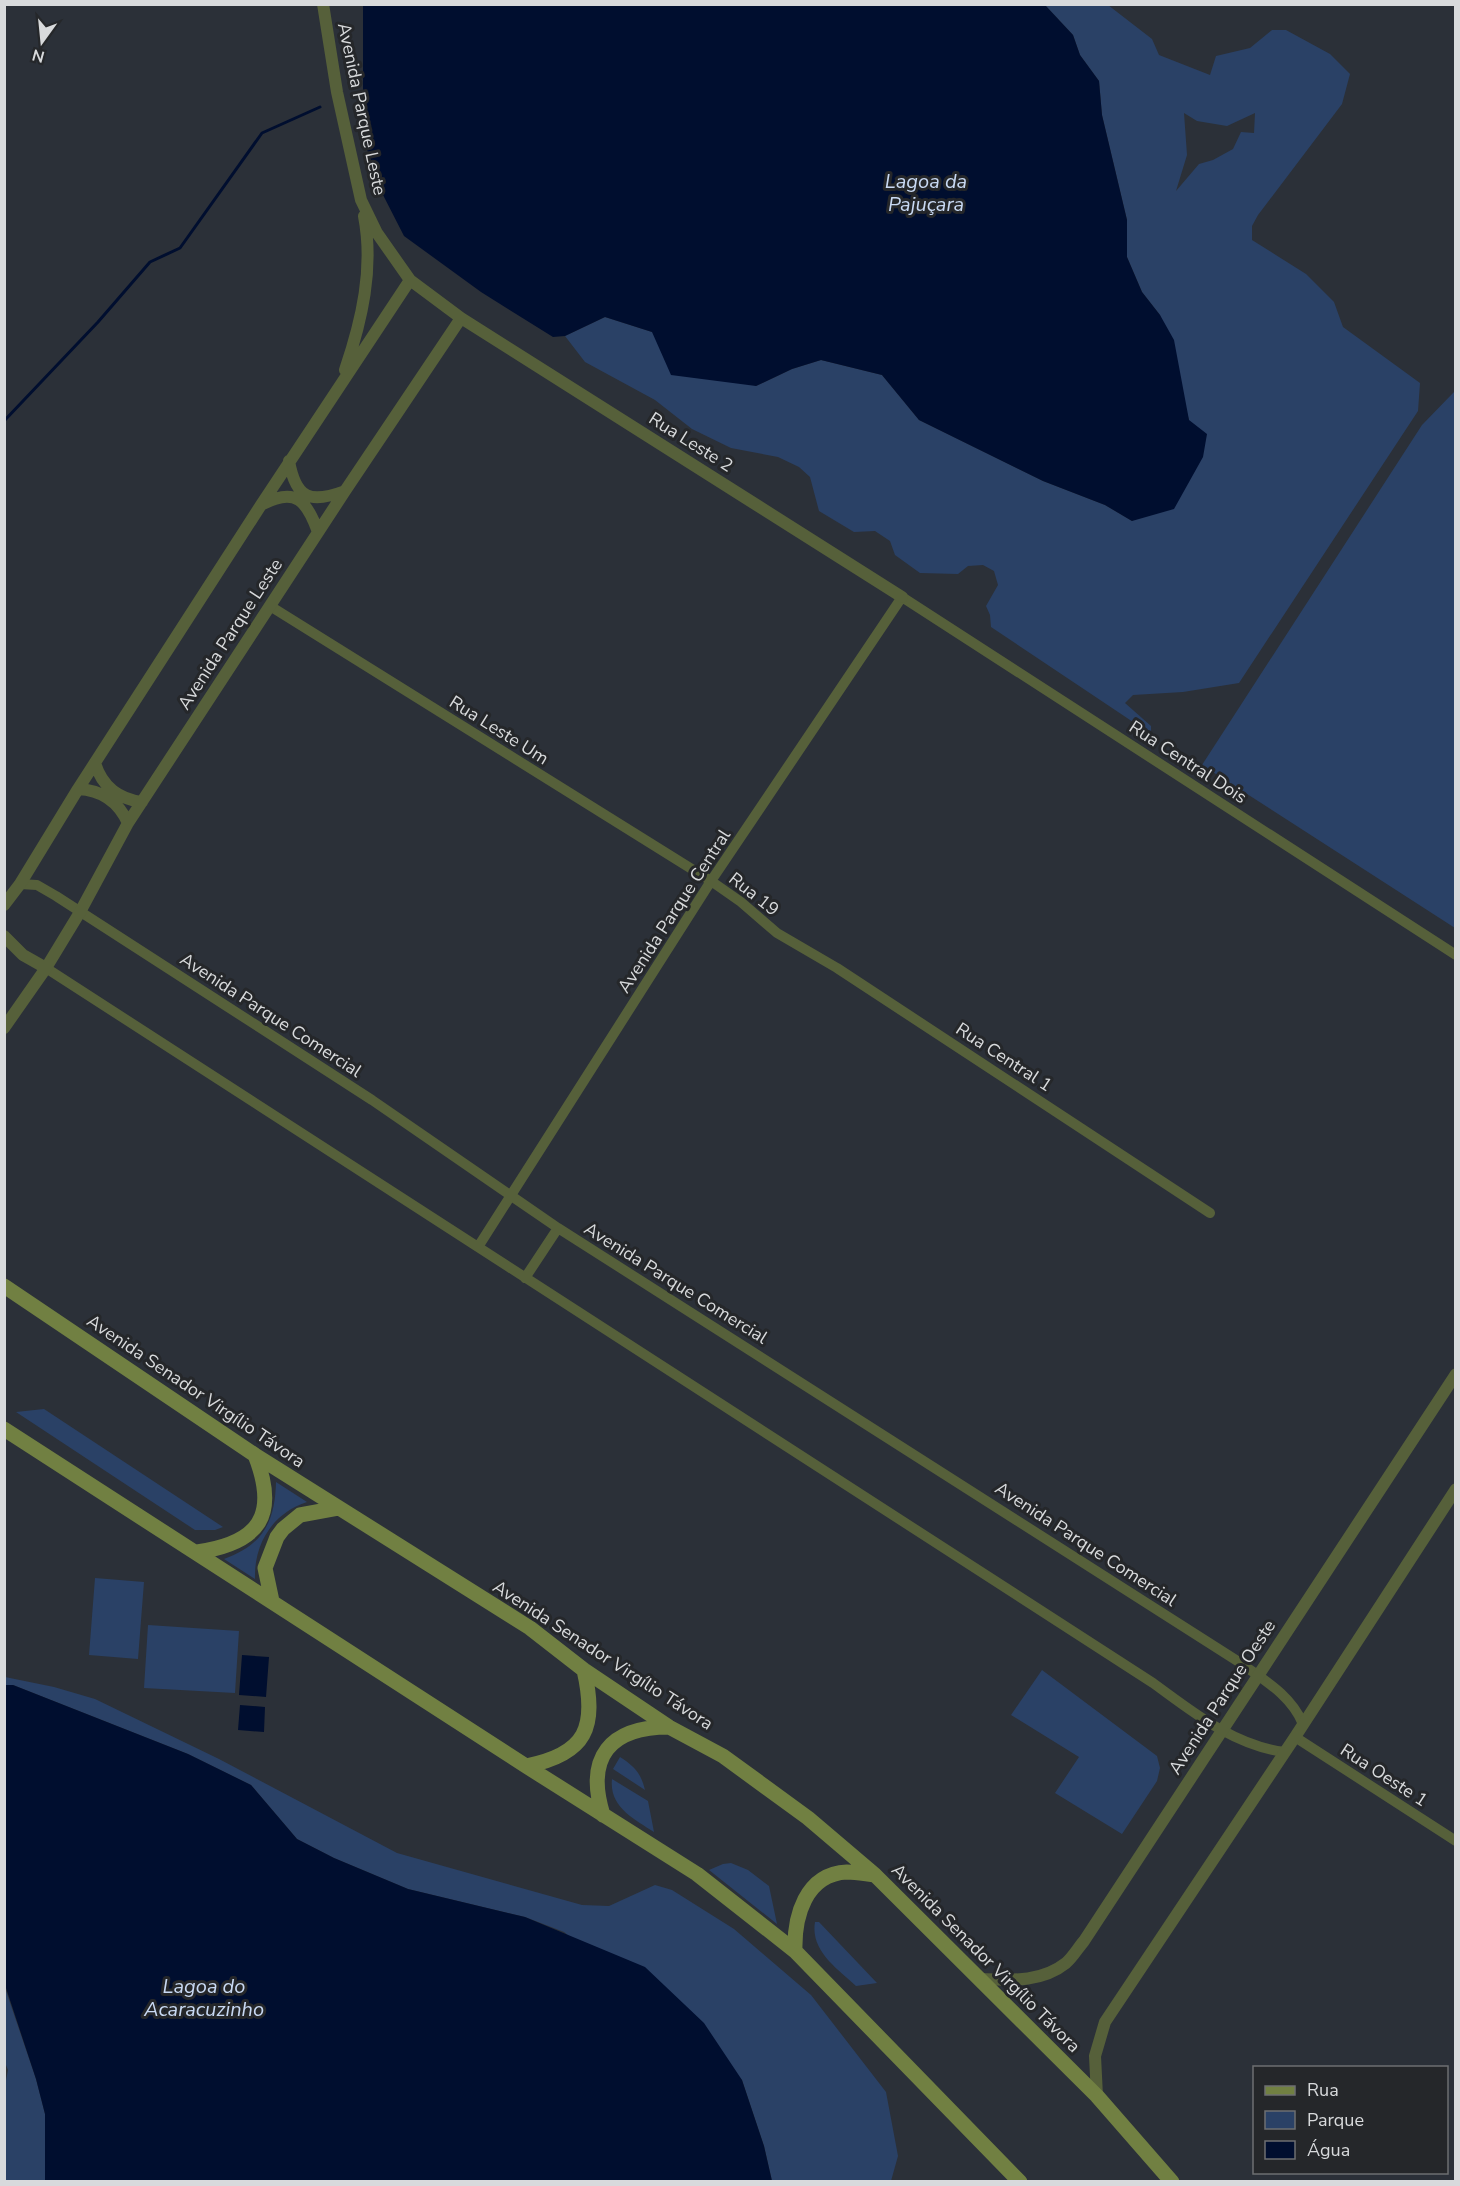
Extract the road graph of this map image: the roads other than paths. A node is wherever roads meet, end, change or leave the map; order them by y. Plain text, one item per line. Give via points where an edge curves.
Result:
1 (323, 4) edge
2 (361, 200) junction
3 (410, 280) junction
4 (461, 318) junction
5 (341, 383) junction
6 (289, 461) junction
7 (345, 491) junction
8 (261, 506) junction
9 (318, 532) junction
10 (902, 597) junction
11 (270, 606) junction
12 (95, 763) junction
13 (78, 789) junction
14 (142, 802) junction
15 (128, 823) junction
16 (711, 881) junction
17 (20, 884) junction
18 (4, 905) edge
19 (80, 912) junction
20 (777, 933) joint
21 (4, 936) edge
22 (1455, 955) edge
23 (46, 968) junction
24 (4, 1028) edge
25 (511, 1196) junction
26 (1210, 1213) dead end
27 (558, 1228) junction
28 (478, 1247) junction
29 (525, 1278) junction
30 (4, 1286) edge
31 (1455, 1374) edge
32 (4, 1429) edge
33 (255, 1455) junction
34 (1455, 1489) edge
35 (338, 1508) junction
36 (197, 1552) junction
37 (272, 1601) junction
38 (584, 1670) junction
39 (1258, 1675) junction
40 (1303, 1724) junction
41 (669, 1726) junction
42 (1222, 1730) junction
43 (1295, 1737) junction
44 (1285, 1752) junction
45 (526, 1766) junction
46 (603, 1815) junction
47 (1455, 1841) edge
48 (875, 1875) junction
49 (795, 1951) junction
50 (980, 1979) junction
51 (1098, 2096) junction
52 (1006, 2175) edge
53 (1020, 2181) edge
54 (1172, 2181) edge

1 - 2 street, Avenida Parque Leste via 337,92
2 - 3 street, Avenida Parque Leste via 377,233
2 - 5 street via 366,225 366,291
3 - 4 street, Avenida Parque Leste
3 - 5 street
4 - 7 street, Avenida Parque Leste
4 - 10 street, Rua Leste 2
5 - 6 street
6 - 7 street via 295,485 308,496 326,498
6 - 8 street
7 - 9 street, Avenida Parque Leste
8 - 9 street via 282,496 299,500 311,513
8 - 12 street
9 - 11 street, Avenida Parque Leste
10 - 16 street, Avenida Parque Central
10 - 22 street, Rua Central Dois
11 - 14 street, Avenida Parque Leste
11 - 16 street, Rua Leste Um
12 - 13 street
12 - 14 street via 114,792
13 - 15 street via 108,798 120,808
13 - 17 street
14 - 15 street, Avenida Parque Leste
15 - 19 street, Avenida Parque Leste
16 - 20 street, Rua 19
16 - 25 street, Avenida Parque Central
17 - 18 street
17 - 19 street, Avenida Parque Comercial via 37,885
19 - 23 street, Avenida Parque Leste
19 - 25 street, Avenida Parque Comercial via 372,1100
20 - 26 street, Rua Central 1
21 - 23 street via 23,955
23 - 24 street, Avenida Parque Leste
23 - 28 street
25 - 27 street, Avenida Parque Comercial
25 - 28 street, Avenida Parque Central
27 - 29 street
27 - 39 street, Avenida Parque Comercial
28 - 29 street
29 - 42 street
30 - 33 main road, Avenida Senador Virgílio Távora
31 - 39 street, Avenida Parque Oeste
32 - 36 main road
33 - 35 main road, Avenida Senador Virgílio Távora
33 - 36 main road via 262,1473 265,1504 255,1527 236,1543
34 - 40 street
35 - 37 main road via 300,1515 277,1537 265,1568
35 - 38 main road, Avenida Senador Virgílio Távora via 530,1628
36 - 37 main road
37 - 45 main road
38 - 41 main road, Avenida Senador Virgílio Távora
38 - 45 main road via 590,1713 582,1736 561,1756
39 - 40 street, Avenida Parque Comercial via 1291,1702
39 - 42 street, Avenida Parque Oeste
40 - 43 street
41 - 46 main road via 632,1731 606,1752 596,1786
41 - 48 main road, Avenida Senador Virgílio Távora via 723,1756 808,1818
42 - 44 street via 1256,1746
42 - 50 street, Avenida Parque Oeste via 1084,1941 1066,1962 1034,1978
43 - 44 street
43 - 47 street, Rua Oeste 1
44 - 51 street via 1105,2022 1095,2056
45 - 46 main road
46 - 49 main road via 697,1874
48 - 49 main road via 847,1872 815,1885 798,1913
48 - 50 main road, Avenida Senador Virgílio Távora
49 - 52 main road
50 - 51 main road, Avenida Senador Virgílio Távora
51 - 54 main road, Avenida Senador Virgílio Távora
52 - 53 main road

